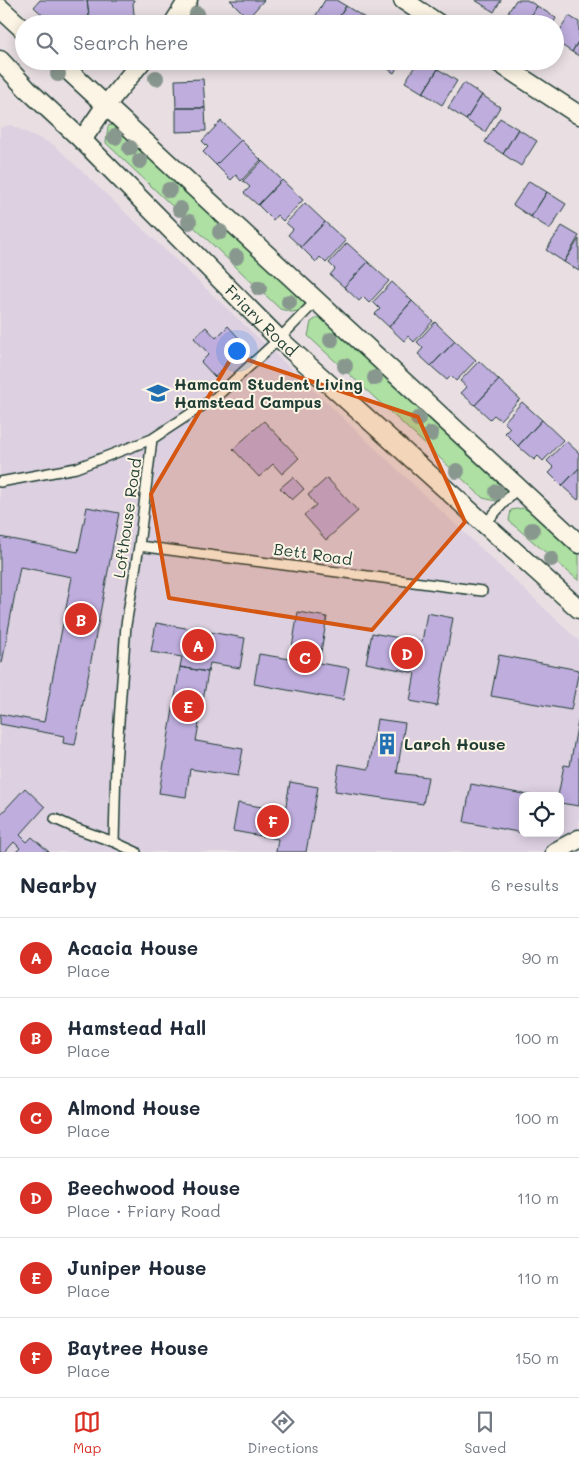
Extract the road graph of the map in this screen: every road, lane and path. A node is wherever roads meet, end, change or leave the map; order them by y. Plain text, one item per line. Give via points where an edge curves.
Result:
1 (188, 0) edge
2 (403, 0) edge
3 (0, 8) edge
4 (179, 15) edge
5 (426, 15) edge
6 (15, 22) edge
7 (0, 60) edge
8 (68, 70) edge
9 (135, 70) edge
10 (510, 70) edge
11 (106, 105) junction
12 (579, 115) edge
13 (82, 140) junction
14 (317, 300) junction
15 (279, 339) junction
16 (152, 439) junction
17 (0, 482) edge
18 (517, 488) junction
19 (484, 525) junction
20 (579, 544) edge
21 (139, 546) junction
22 (482, 591) dead end
23 (579, 609) edge
24 (54, 819) dead end
25 (579, 839) edge
26 (114, 842) junction
27 (136, 852) edge
28 (555, 852) edge

1 - 4 street
2 - 5 street
3 - 6 street
7 - 13 street, Friary Road
8 - 11 street
9 - 11 street
10 - 12 street
11 - 13 street
11 - 14 street
13 - 15 street, Friary Road
14 - 15 lane, Lofthouse Road
14 - 18 street
15 - 16 lane, Lofthouse Road via 216,397
15 - 19 street, Friary Road
16 - 17 lane via 76,468
16 - 21 lane, Lofthouse Road
18 - 19 lane
18 - 20 street
19 - 23 street, Friary Road
21 - 22 lane, Bett Road
21 - 26 lane, Lofthouse Road via 126,625
24 - 26 lane
25 - 28 street
26 - 27 lane

